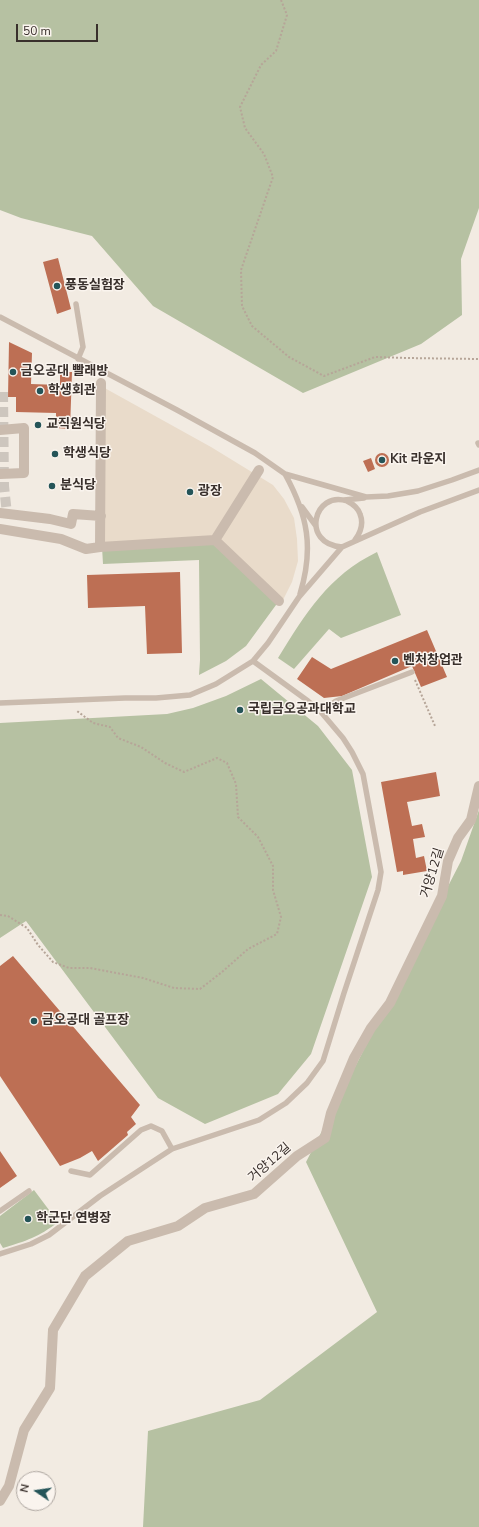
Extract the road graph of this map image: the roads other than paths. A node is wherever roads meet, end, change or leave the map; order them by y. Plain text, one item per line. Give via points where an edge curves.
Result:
1 (76, 304) dead end
2 (0, 317) edge
3 (78, 359) junction
4 (100, 383) dead end
5 (0, 430) edge
6 (259, 470) dead end
7 (479, 470) edge
8 (0, 474) edge
9 (285, 474) junction
10 (479, 490) edge
11 (366, 497) junction
12 (343, 500) junction
13 (299, 504) junction
14 (0, 513) edge
15 (18, 516) junction
16 (101, 516) junction
17 (316, 526) junction
18 (0, 529) edge
19 (17, 531) junction
20 (215, 540) junction
21 (355, 540) junction
22 (342, 546) junction
23 (100, 547) junction
24 (299, 597) junction
25 (279, 601) dead end
26 (252, 660) junction
27 (412, 672) road end
28 (0, 703) edge
29 (321, 712) junction
30 (479, 786) edge
31 (172, 1149) junction
32 (71, 1171) dead end
33 (29, 1191) dead end
34 (0, 1211) edge
35 (0, 1254) edge
36 (0, 1501) edge

1 - 3 lane via 82,347
2 - 3 lane
3 - 9 lane via 255,453
4 - 16 street
5 - 8 street via 24,428 24,473
6 - 20 street
7 - 11 lane via 418,491
9 - 11 lane
9 - 13 lane
10 - 21 lane
11 - 12 lane
12 - 17 lane via 329,502 323,506 318,512
12 - 21 lane via 356,507 362,520
13 - 17 lane
13 - 24 lane via 308,536 308,559
14 - 15 street
15 - 16 street via 71,524 74,514
15 - 19 street
16 - 23 street
17 - 22 lane via 318,533 328,544
18 - 19 street
19 - 23 street via 60,539 86,549
20 - 23 street
20 - 25 street
21 - 22 lane
22 - 24 lane
24 - 26 lane via 268,643
26 - 28 lane via 216,684 190,695
26 - 29 lane
27 - 29 lane via 336,701
29 - 31 lane via 343,738 363,774 381,872 378,890 322,1061 307,1083 286,1104 259,1120
30 - 36 street, 거양12길 via 471,820 458,838 448,861 442,896 390,1003 371,1028 354,1058 331,1113 325,1138 297,1156 254,1194 205,1208 178,1226 128,1241 85,1276 53,1330 50,1388 24,1430 9,1486
31 - 32 lane via 162,1131 151,1126 141,1130 90,1175
31 - 35 lane via 100,1196 49,1235 32,1244
33 - 34 lane

